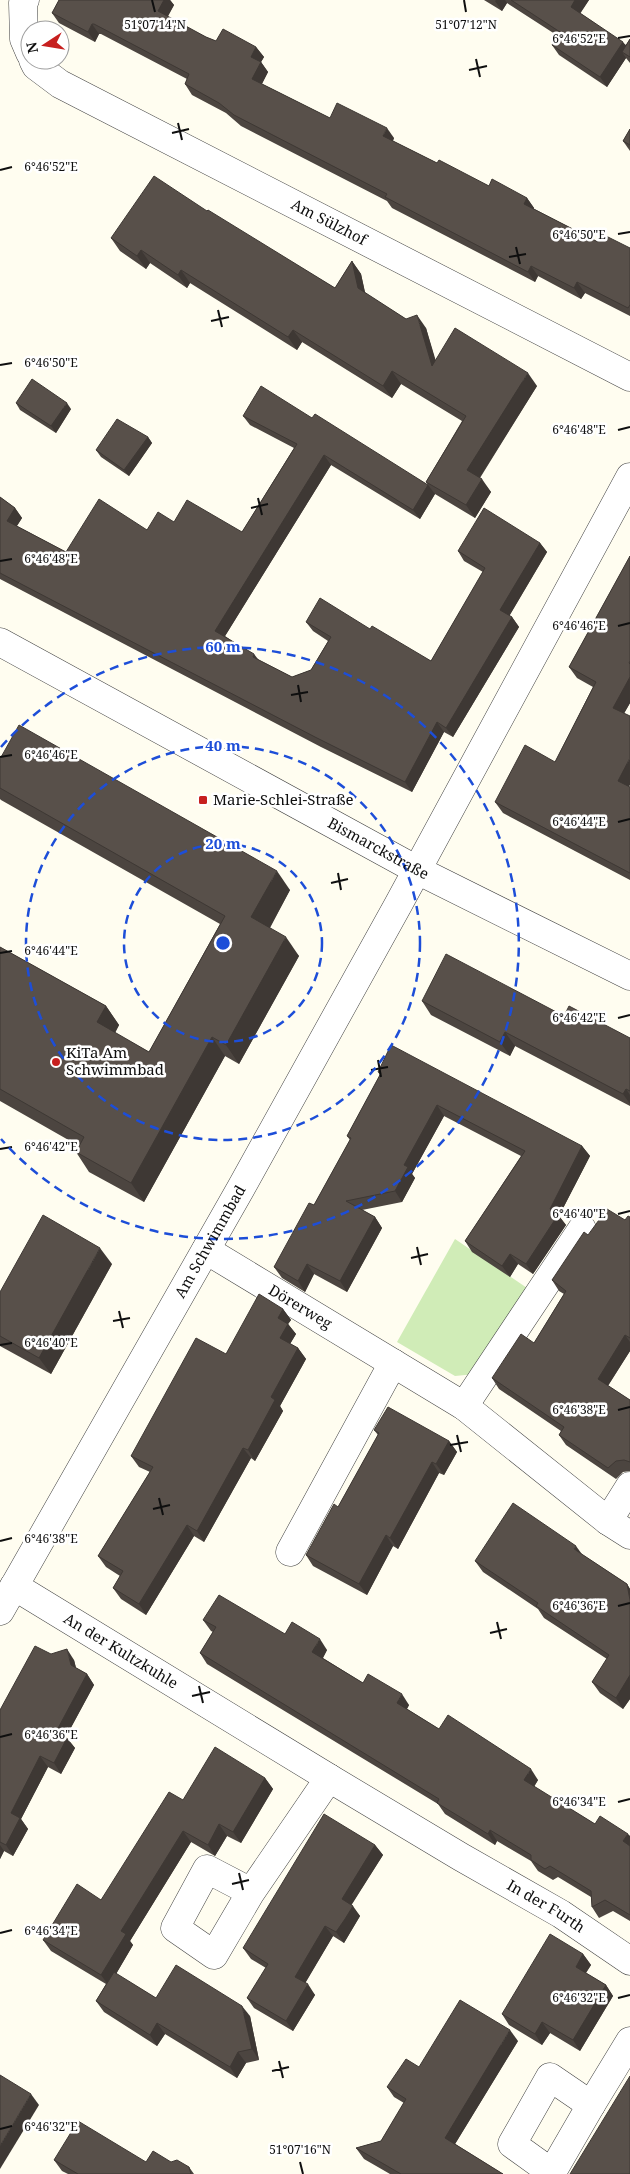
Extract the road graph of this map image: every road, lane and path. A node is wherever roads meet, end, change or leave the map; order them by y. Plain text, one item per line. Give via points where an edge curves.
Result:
1 (25, 0) edge
2 (23, 20) edge
3 (41, 70) edge
4 (630, 377) edge
5 (630, 477) edge
6 (0, 642) edge
7 (416, 870) junction
8 (630, 976) edge
9 (582, 1229) dead end
10 (206, 1250) junction
11 (394, 1363) junction
12 (464, 1406) junction
13 (630, 1486) edge
14 (619, 1528) edge
15 (290, 1552) dead end
16 (14, 1586) junction
17 (0, 1612) edge
18 (329, 1778) junction
19 (461, 1857) joint
20 (251, 1892) dead end
21 (630, 1961) edge
22 (630, 2041) edge
23 (591, 2104) junction
24 (551, 2173) edge

1 - 2 street
3 - 4 street, Am Sülzhof via 60,84
5 - 7 street
6 - 7 street, Bismarckstraße
7 - 8 street, Bismarckstraße
7 - 10 street, Am Schwimmbad
9 - 12 street
10 - 11 street, Dörerweg
10 - 16 street, Am Schwimmbad
11 - 12 street, Dörerweg
11 - 15 street
12 - 14 street, Dörerweg
13 - 14 street, Dörerweg
16 - 17 street, Am Schwimmbad
16 - 18 street, An der Kultzkuhle
18 - 19 street, An der Kultzkuhle
18 - 20 street
19 - 21 street, In der Furth via 561,1914
22 - 23 street
23 - 24 street
23 - 24 street via 550,2077 512,2144

